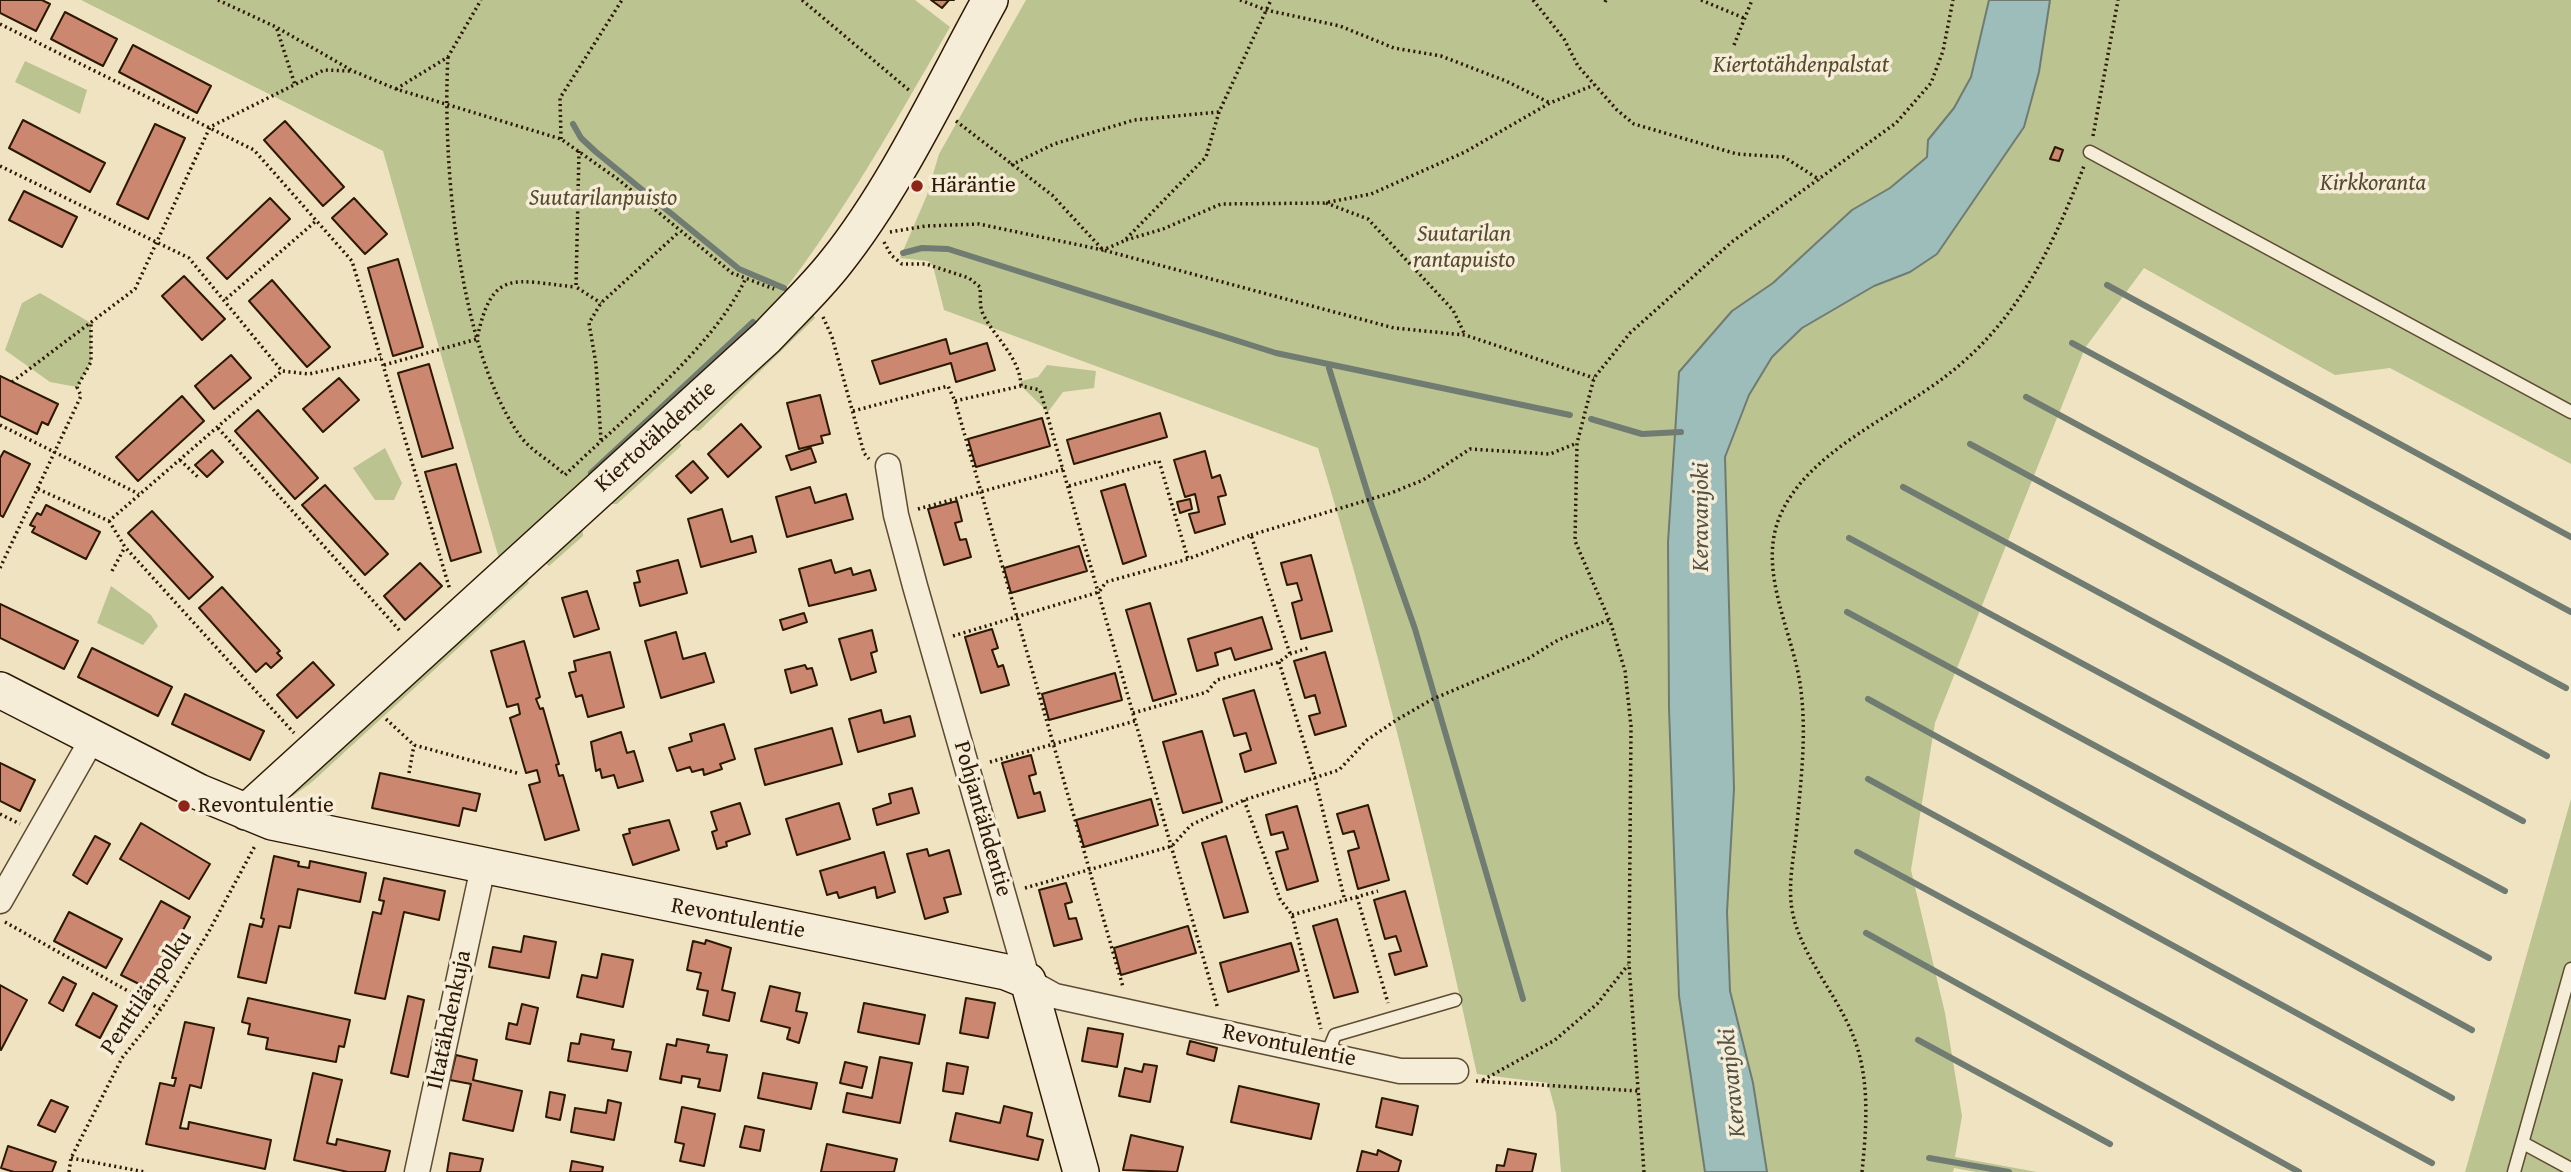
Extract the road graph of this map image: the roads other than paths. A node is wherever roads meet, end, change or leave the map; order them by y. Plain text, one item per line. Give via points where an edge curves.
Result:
1 (990, 0) edge
2 (2090, 152) road end
3 (2571, 412) edge
4 (889, 475) road end
5 (0, 690) edge
6 (94, 736) junction
7 (253, 824) junction
8 (483, 867) junction
9 (0, 901) edge
10 (2571, 969) edge
11 (1028, 981) junction
12 (1455, 1000) dead end
13 (1325, 1047) junction
14 (1456, 1071) road end
15 (2523, 1143) junction
16 (2571, 1169) edge
17 (417, 1172) edge
18 (1081, 1172) edge
19 (2514, 1172) edge

1 - 7 street, Kiertotähdentie via 863,223 836,262 767,337
2 - 3 lane
4 - 11 street, Pohjantähdentie via 896,515
5 - 6 street, Revontulentie
6 - 7 street, Revontulentie
6 - 9 street
7 - 8 street, Revontulentie
8 - 11 street, Revontulentie via 1006,972
8 - 17 street, Iltatähdenkuja
10 - 15 lane
11 - 13 street, Revontulentie via 1055,996
11 - 18 street, Pohjantähdentie
12 - 13 lane via 1335,1035
13 - 14 street, Revontulentie via 1400,1071
15 - 16 lane
15 - 19 lane

